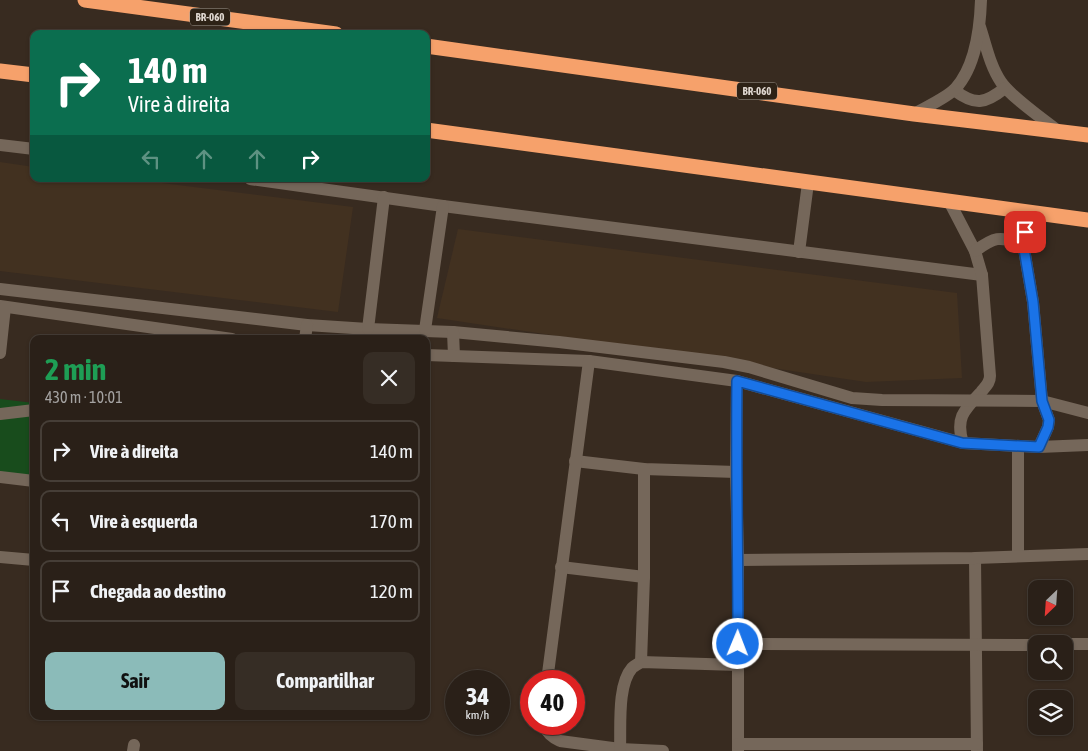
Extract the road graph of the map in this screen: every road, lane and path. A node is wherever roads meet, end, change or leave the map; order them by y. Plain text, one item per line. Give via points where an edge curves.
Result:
1 (85, 0) edge
2 (981, 0) edge
3 (980, 27) junction
4 (306, 30) edge
5 (430, 47) edge
6 (0, 71) edge
7 (30, 75) edge
8 (1005, 88) junction
9 (954, 90) junction
10 (914, 114) junction
11 (430, 131) edge
12 (1058, 131) junction
13 (1088, 135) edge
14 (0, 145) edge
15 (30, 149) edge
16 (272, 182) edge
17 (808, 183) junction
18 (384, 197) junction
19 (950, 203) junction
20 (443, 206) junction
21 (1032, 213) junction
22 (1088, 220) edge
23 (1023, 243) junction
24 (975, 251) junction
25 (799, 252) junction
26 (982, 275) junction
27 (0, 289) edge
28 (3, 307) edge
29 (307, 325) junction
30 (368, 329) junction
31 (425, 330) junction
32 (453, 332) junction
33 (172, 334) edge
34 (306, 335) edge
35 (0, 354) edge
36 (430, 355) edge
37 (454, 356) junction
38 (589, 361) junction
39 (737, 381) junction
40 (972, 401) junction
41 (1042, 401) junction
42 (30, 410) edge
43 (1088, 413) edge
44 (0, 414) edge
45 (962, 443) junction
46 (1088, 445) edge
47 (1018, 446) junction
48 (1039, 447) junction
49 (575, 461) junction
50 (644, 469) junction
51 (736, 472) junction
52 (0, 477) edge
53 (30, 481) edge
54 (1088, 554) edge
55 (1018, 556) junction
56 (0, 557) edge
57 (975, 558) junction
58 (30, 560) edge
59 (738, 560) junction
60 (562, 567) junction
61 (644, 577) junction
62 (738, 644) junction
63 (1028, 644) edge
64 (1073, 644) edge
65 (1088, 644) edge
66 (976, 645) junction
67 (641, 662) junction
68 (738, 665) junction
69 (548, 670) edge
70 (551, 735) edge
71 (977, 747) edge
72 (738, 748) edge
73 (890, 748) edge
74 (620, 749) junction
75 (662, 751) edge

1 - 4 highway, BR-060
2 - 3 street
3 - 8 street via 990,60
3 - 9 street via 967,69
5 - 10 highway, BR-060
6 - 7 highway
8 - 9 street via 993,98 980,101 966,98
8 - 12 street
9 - 10 street
10 - 12 highway, BR-060
11 - 17 highway
12 - 13 highway, BR-060
14 - 15 street
16 - 18 street
17 - 19 highway
17 - 25 street
18 - 20 street
18 - 30 street
19 - 21 highway
19 - 24 street
20 - 25 street
20 - 31 street
21 - 22 highway
21 - 23 street
23 - 24 street via 993,239
23 - 41 street via 1033,302
24 - 26 street
25 - 26 street
26 - 40 street via 990,376 988,384
27 - 29 street
28 - 33 street
28 - 35 street
29 - 30 street
29 - 34 street
30 - 31 street
31 - 32 street
32 - 37 street
32 - 40 street via 735,364 852,398
36 - 37 street
37 - 38 street
38 - 39 street
38 - 49 street
39 - 45 street
39 - 51 street
40 - 41 street
40 - 45 street via 960,418
41 - 43 street
41 - 48 street via 1049,420
42 - 44 street
45 - 47 street
46 - 48 street
47 - 48 street
47 - 55 street
49 - 50 street
49 - 60 street
50 - 51 street
50 - 61 street
51 - 59 street
52 - 53 street
54 - 55 street
55 - 57 street
56 - 58 street
57 - 59 street
57 - 66 street
59 - 62 street
60 - 61 street
60 - 69 street
61 - 67 street
62 - 66 street
62 - 68 street
63 - 66 street
64 - 65 street
66 - 71 street
67 - 68 street
67 - 74 street via 632,668 625,680
68 - 72 street
70 - 74 street via 560,741
71 - 73 street
72 - 73 street
74 - 75 street

